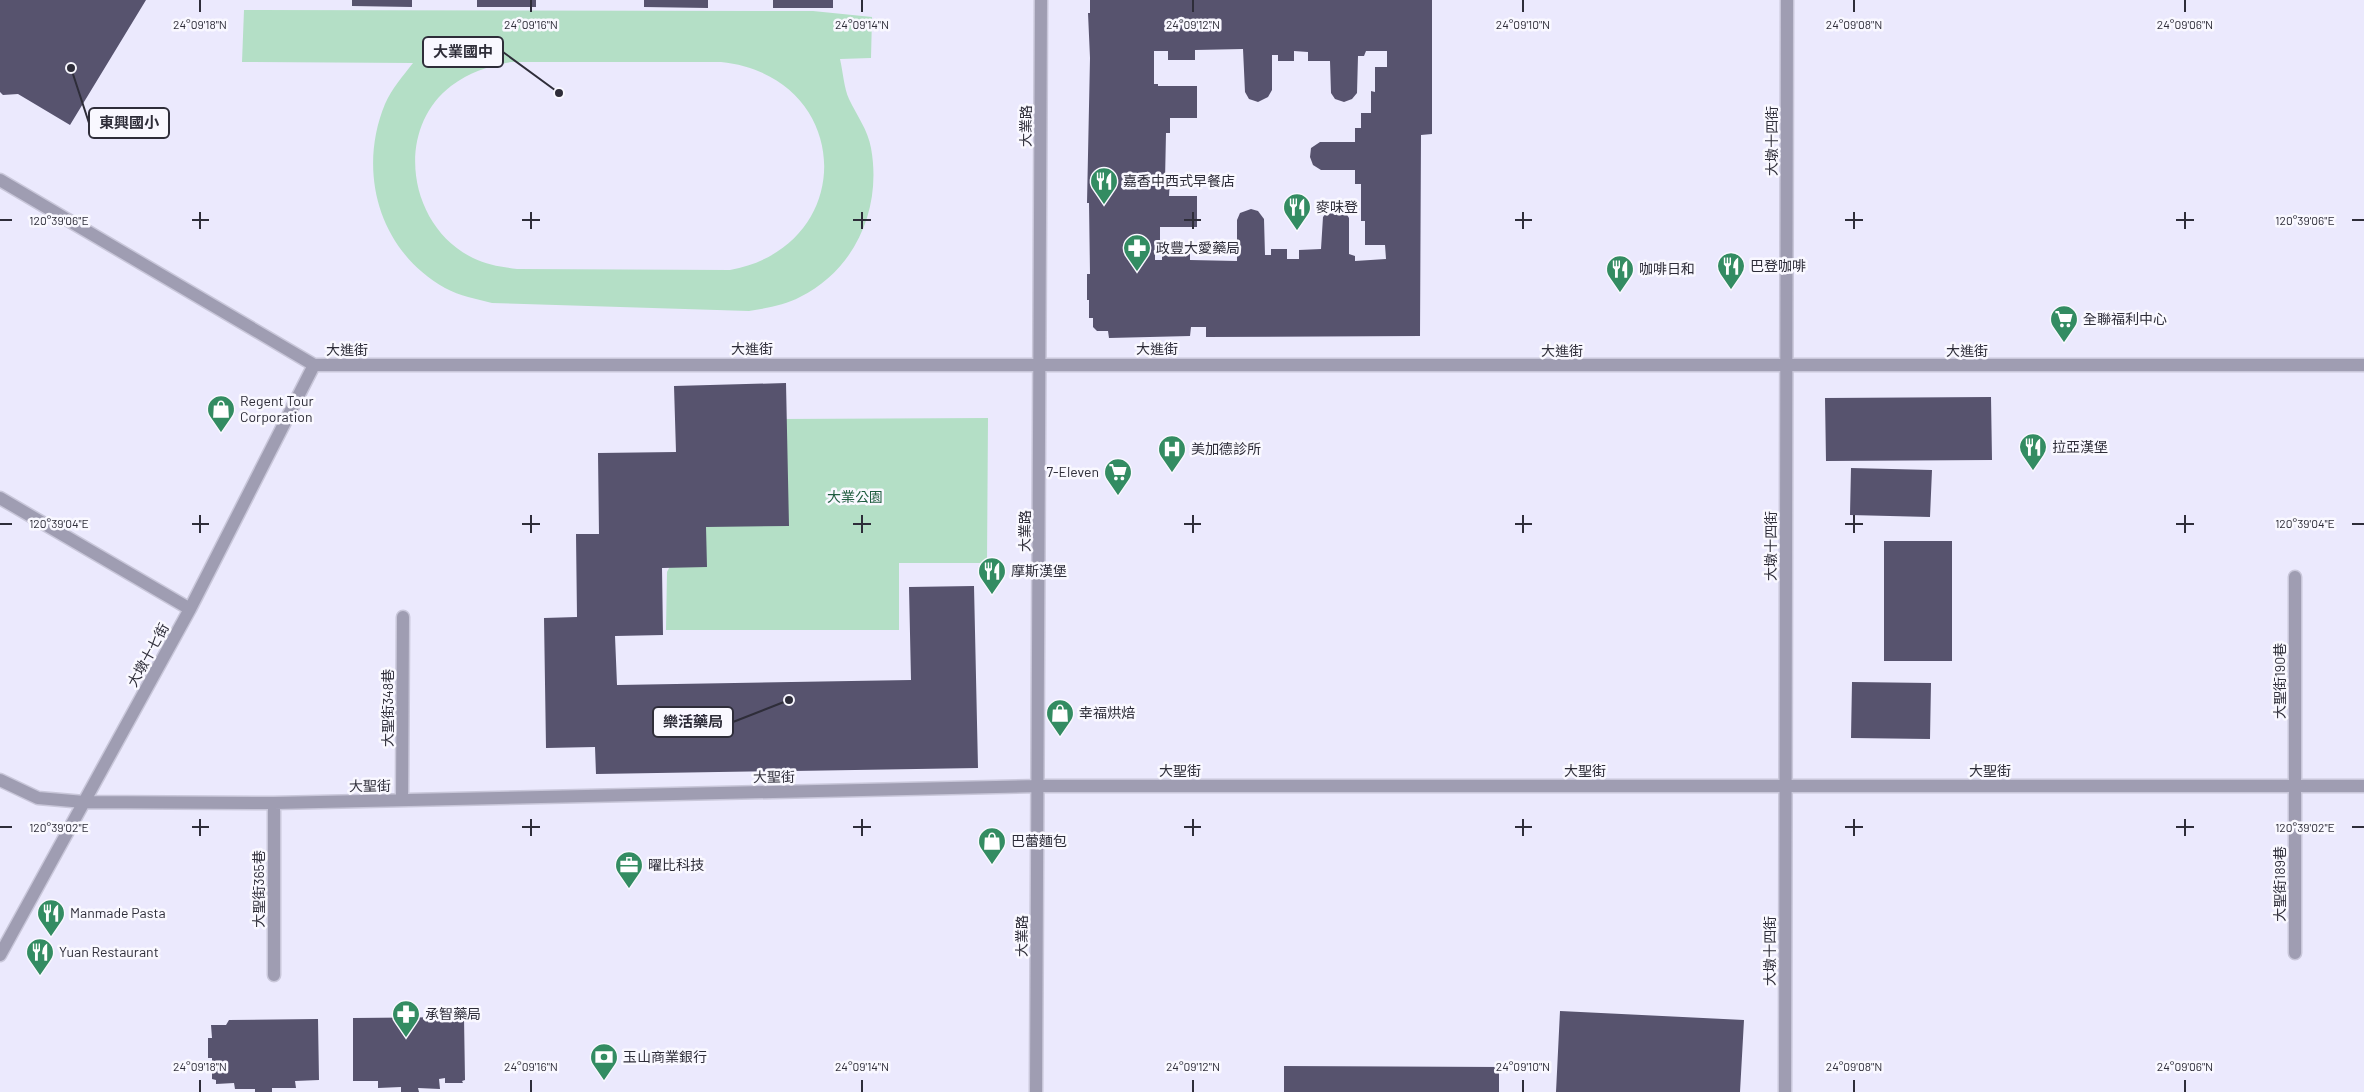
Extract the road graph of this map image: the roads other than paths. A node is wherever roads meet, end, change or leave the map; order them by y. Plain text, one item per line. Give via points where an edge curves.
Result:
1 (1041, 0) edge
2 (1787, 0) edge
3 (0, 180) edge
4 (1041, 364) junction
5 (314, 365) junction
6 (2364, 365) edge
7 (1787, 366) junction
8 (0, 498) edge
9 (2295, 577) dead end
10 (190, 609) junction
11 (403, 617) dead end
12 (0, 780) edge
13 (1038, 786) junction
14 (1786, 786) junction
15 (2295, 786) junction
16 (2364, 786) edge
17 (402, 800) junction
18 (84, 802) junction
19 (274, 803) junction
20 (2295, 953) dead end
21 (0, 955) edge
22 (274, 974) dead end
23 (1036, 1092) edge
24 (1785, 1092) edge

1 - 4 street, 大業路
2 - 7 street, 大墩十四街
3 - 5 street, 大進街
4 - 5 street, 大進街
4 - 7 street, 大進街
4 - 13 street, 大業路
5 - 10 street, 大墩十七街
6 - 7 street, 大進街
7 - 14 street, 大墩十四街
8 - 10 street
9 - 15 street, 大聖街190巷
10 - 18 street, 大墩十七街
11 - 17 street, 大聖街348巷
12 - 18 street, 大聖街 via 38,798
13 - 14 street, 大聖街
13 - 17 street, 大聖街
13 - 23 street, 大業路
14 - 15 street, 大聖街
14 - 24 street, 大墩十四街
15 - 16 street, 大聖街
15 - 20 street, 大聖街189巷
17 - 19 street, 大聖街
18 - 19 street, 大聖街
18 - 21 street, 大墩十七街
19 - 22 street, 大聖街365巷

